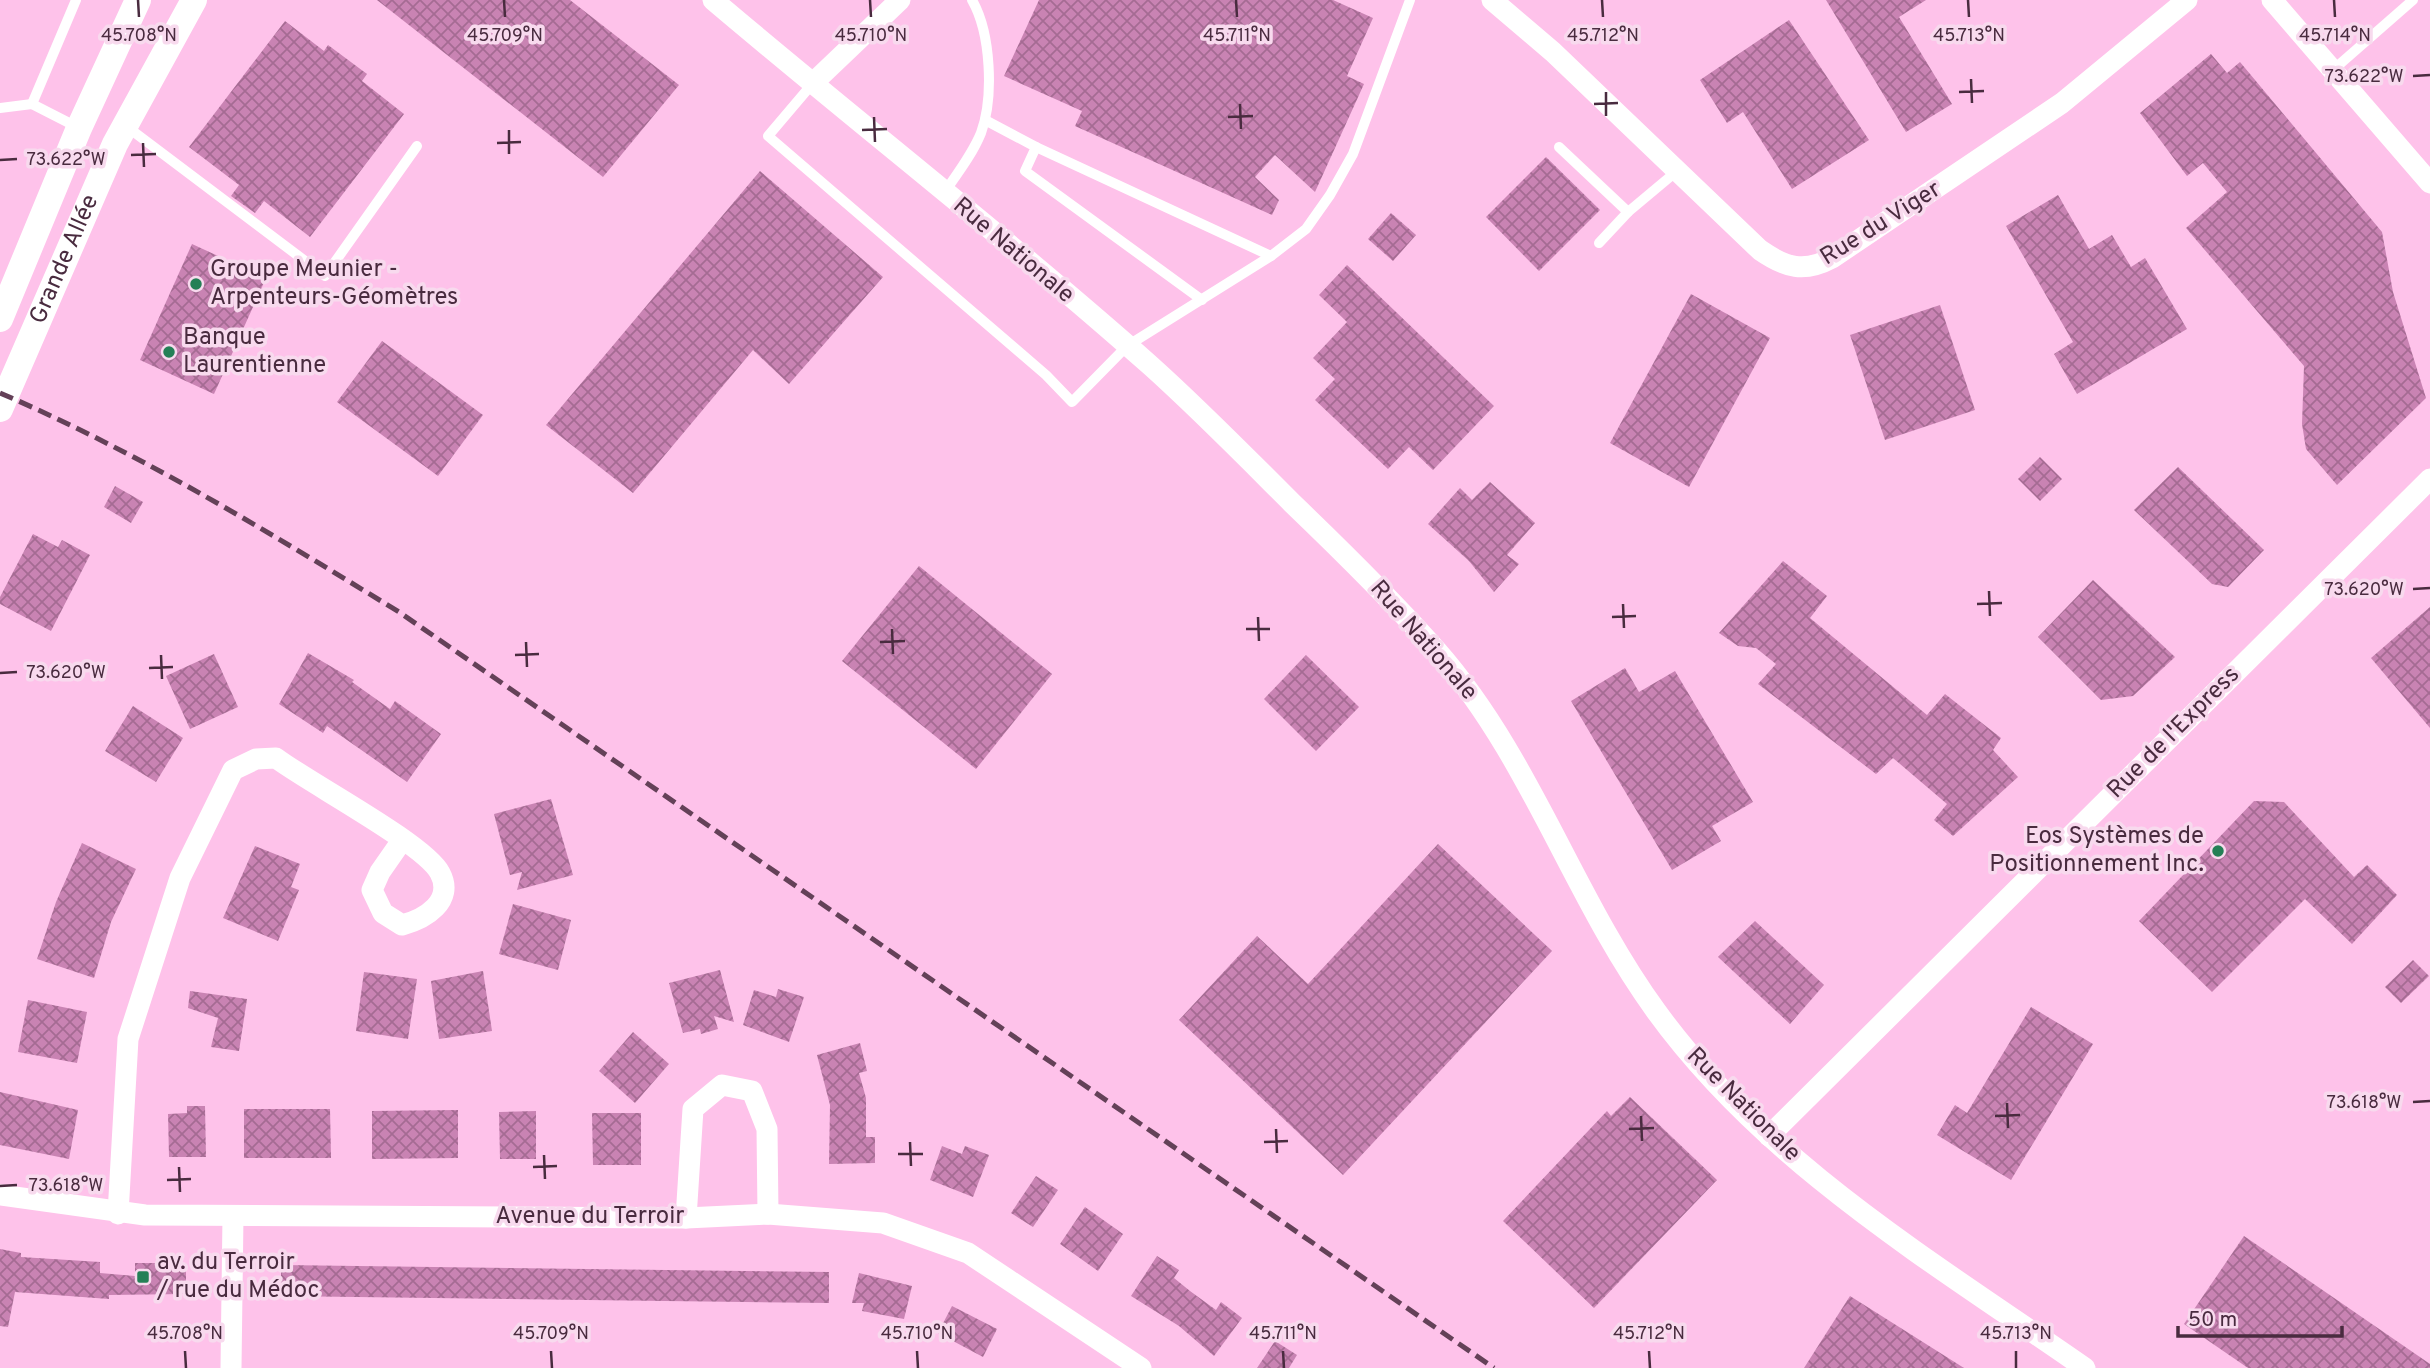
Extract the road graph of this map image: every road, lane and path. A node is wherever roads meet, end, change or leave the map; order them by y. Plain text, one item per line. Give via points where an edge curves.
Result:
1 (76, 0) edge
2 (138, 0) edge
3 (194, 0) edge
4 (713, 0) edge
5 (900, 0) edge
6 (972, 0) edge
7 (1410, 0) edge
8 (1492, 0) edge
9 (2187, 0) edge
10 (2272, 0) edge
11 (2413, 0) edge
12 (2333, 70) junction
13 (813, 83) junction
14 (33, 104) junction
15 (0, 108) edge
16 (985, 120) junction
17 (79, 128) junction
18 (120, 135) junction
19 (417, 146) dead end
20 (1036, 147) junction
21 (1559, 147) dead end
22 (1677, 171) junction
23 (2430, 183) edge
24 (943, 193) junction
25 (1628, 212) junction
26 (1599, 243) dead end
27 (1271, 256) junction
28 (1202, 300) junction
29 (0, 318) edge
30 (1127, 346) junction
31 (0, 409) edge
32 (2430, 479) edge
33 (403, 839) dead end
34 (1769, 1136) junction
35 (0, 1195) edge
36 (118, 1213) junction
37 (768, 1214) junction
38 (233, 1216) junction
39 (686, 1218) junction
40 (231, 1368) edge
41 (1141, 1368) edge
42 (2085, 1368) edge

1 - 14 lane
2 - 17 street, Grande Allée
3 - 18 street, Grande Allée
4 - 13 street, Rue Nationale
5 - 13 street
6 - 16 lane via 983,23 987,50
7 - 27 lane via 1353,154 1306,229
8 - 22 street, Rue du Viger
9 - 22 street, Rue du Viger via 2062,103 1818,265 1803,269 1777,262
10 - 12 street
11 - 12 lane
12 - 23 street
13 - 24 street, Rue Nationale
13 - 30 lane via 768,136 1072,402
14 - 15 lane
14 - 17 lane
16 - 20 lane
16 - 24 lane via 969,156
17 - 18 street
17 - 29 street, Grande Allée
18 - 19 lane via 325,275
18 - 31 street, Grande Allée
20 - 27 lane
20 - 28 lane via 1025,171
21 - 25 lane
22 - 25 lane
24 - 30 street, Rue Nationale
25 - 26 lane
27 - 28 lane
28 - 30 lane
30 - 34 street, Rue Nationale via 1326,536 1442,656 1527,781 1597,916 1657,1013
32 - 34 street, Rue de l'Express
33 - 36 street via 276,758 256,759 233,770 180,878 128,1039
34 - 42 street, Rue Nationale via 1850,1205
35 - 36 street, Avenue du Terroir
36 - 38 street, Avenue du Terroir
37 - 39 street, Avenue du Terroir
37 - 39 street via 767,1129 752,1091 722,1085 692,1109
37 - 41 street, Avenue du Terroir via 883,1223 968,1253
38 - 39 street, Avenue du Terroir
38 - 40 street

